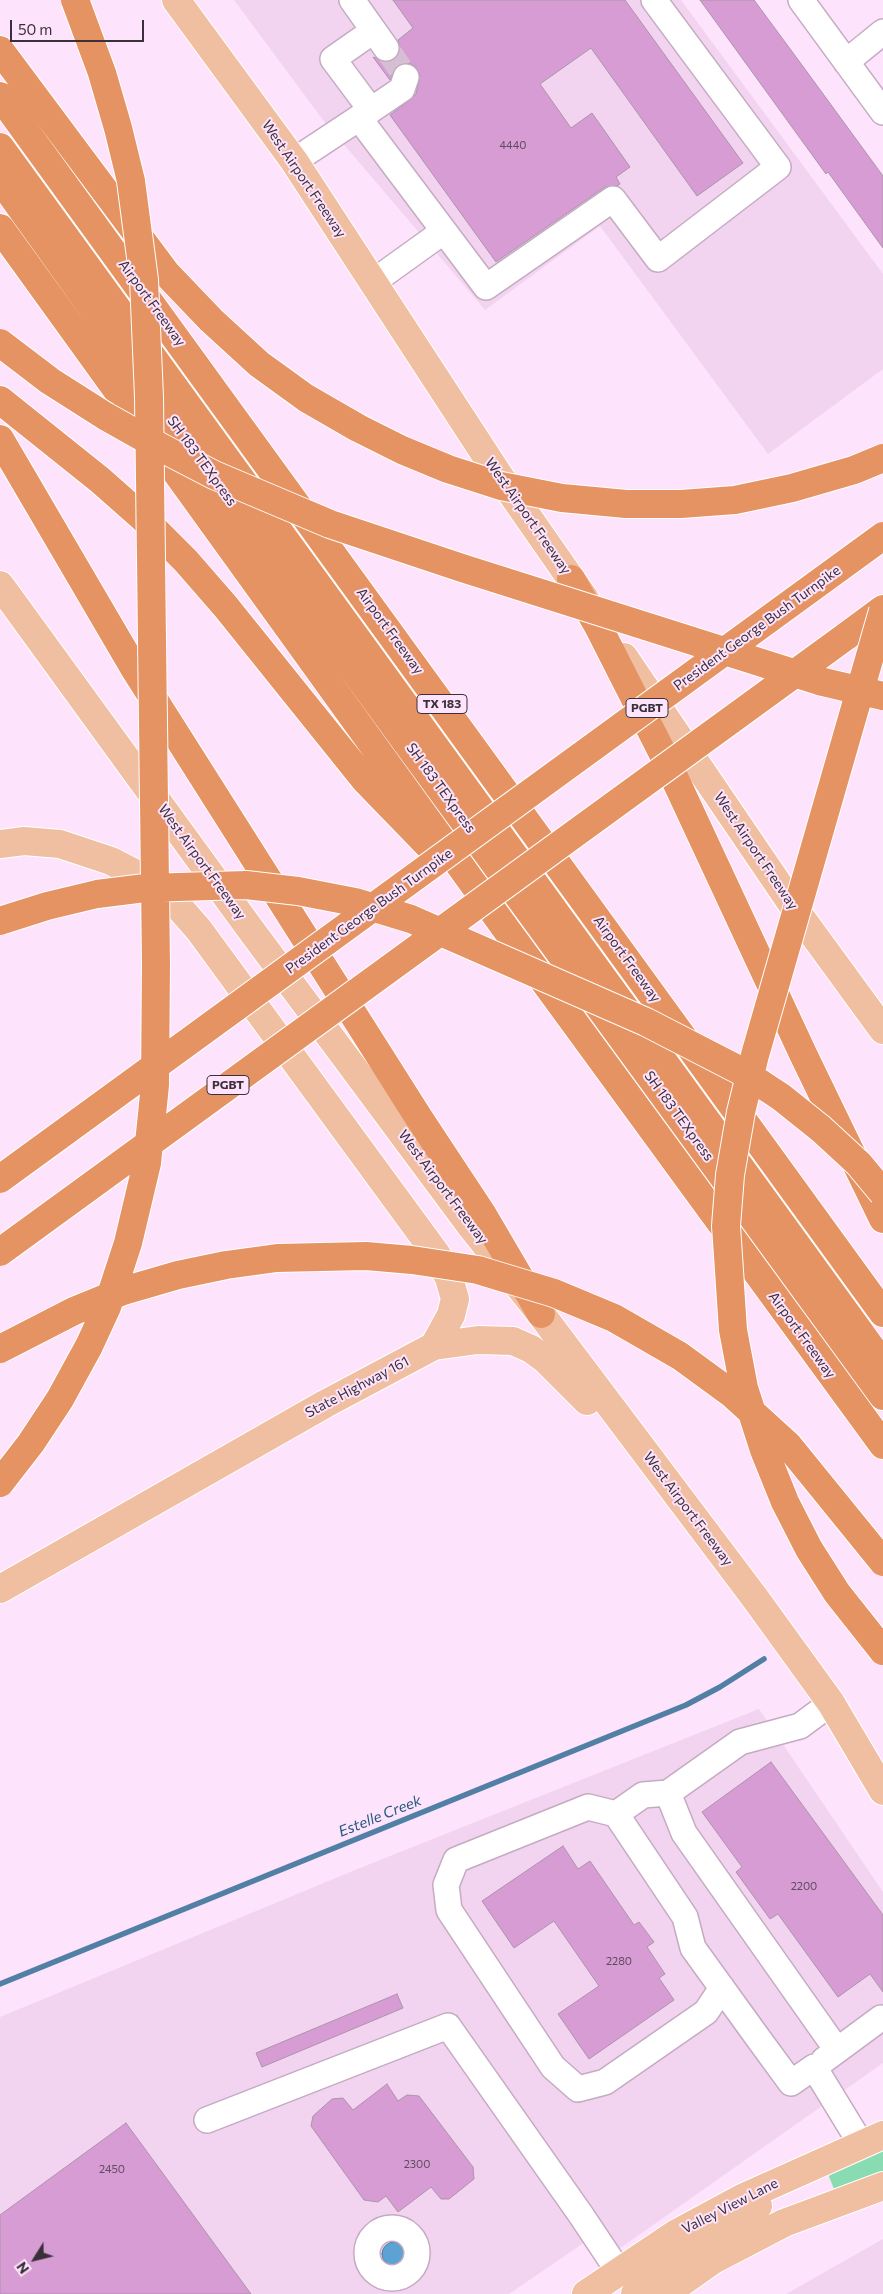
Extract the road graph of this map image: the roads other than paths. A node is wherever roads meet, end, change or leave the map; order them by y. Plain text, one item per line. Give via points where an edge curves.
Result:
1 (75, 0) edge
2 (176, 0) edge
3 (352, 0) edge
4 (654, 0) edge
5 (801, 0) edge
6 (883, 32) edge
7 (0, 50) edge
8 (846, 62) junction
9 (406, 77) dead end
10 (0, 96) edge
11 (883, 112) edge
12 (365, 114) junction
13 (0, 147) edge
14 (294, 161) junction
15 (0, 179) edge
16 (0, 228) edge
17 (444, 231) junction
18 (373, 282) junction
19 (0, 343) edge
20 (0, 400) edge
21 (0, 439) edge
22 (883, 458) edge
23 (883, 536) edge
24 (571, 578) junction
25 (0, 584) edge
26 (883, 610) edge
27 (883, 696) edge
28 (12, 842) edge
29 (0, 920) edge
30 (503, 925) junction
31 (883, 1030) edge
32 (0, 1179) edge
33 (883, 1193) edge
34 (883, 1219) edge
35 (0, 1252) edge
36 (883, 1313) edge
37 (541, 1314) junction
38 (434, 1346) junction
39 (0, 1349) edge
40 (883, 1364) edge
41 (883, 1396) edge
42 (883, 1445) edge
43 (0, 1483) edge
44 (688, 1508) junction
45 (883, 1562) edge
46 (0, 1588) edge
47 (883, 1651) edge
48 (830, 1703) junction
49 (883, 1791) edge
50 (668, 1793) junction
51 (616, 1814) junction
52 (722, 1988) junction
53 (881, 2018) dead end
54 (837, 2050) junction
55 (814, 2067) junction
56 (207, 2120) dead end
57 (872, 2140) edge
58 (818, 2163) junction
59 (883, 2186) edge
60 (619, 2272) junction
61 (586, 2294) edge
62 (634, 2294) edge
63 (665, 2294) edge

1 - 43 highway, bridge via 118,128 131,181 144,280 149,397 155,1085 147,1163 128,1243 107,1307 60,1399 32,1443
2 - 14 main road, West Airport Freeway
3 - 12 street via 380,40 334,59
4 - 17 street via 778,167 658,259 613,198 486,287
5 - 8 street
6 - 8 street
7 - 22 highway, bridge via 168,274 211,320 306,398 358,428 430,461 501,486 562,498 626,504 735,500 801,486
8 - 11 street
9 - 12 street via 402,89
10 - 36 highway, Airport Freeway / TX 183
12 - 14 street
12 - 17 street
13 - 40 highway, SH 183 TEXpress
14 - 18 main road, West Airport Freeway
15 - 41 highway, SH 183 TEXpress via 237,510
16 - 30 highway, Airport Freeway
17 - 18 street
18 - 24 main road, West Airport Freeway via 498,474
19 - 27 highway, bridge via 50,380 162,448 214,475 330,524 819,680
20 - 30 highway via 100,480 186,561 365,780
21 - 37 highway via 134,668 483,1215
23 - 32 highway, President George Bush Turnpike / PGBT, bridge
24 - 31 main road, West Airport Freeway via 802,919
24 - 34 highway via 667,762
25 - 37 main road, West Airport Freeway via 248,926
26 - 35 highway, PGBT, bridge
26 - 47 highway, bridge via 755,1055 736,1139 726,1226 733,1330 744,1388 764,1450 785,1502 810,1549 837,1593
28 - 38 main road via 60,844 111,861 142,877 178,906 199,930 437,1255 449,1278 454,1299 451,1315
29 - 33 highway, bridge via 97,894 145,888 246,885 355,902 411,919 646,1022 743,1072 821,1129 859,1164
30 - 42 highway, Airport Freeway
37 - 44 main road, West Airport Freeway
38 - 44 main road, State Highway 161 via 496,1340 513,1341 531,1349 562,1374
38 - 46 main road, State Highway 161
39 - 45 highway, bridge via 74,1311 123,1291 178,1274 226,1265 278,1258 366,1256 478,1270 554,1293 614,1318 680,1356 732,1394 788,1445
44 - 48 main road, West Airport Freeway
48 - 49 main road, West Airport Freeway
48 - 50 street via 800,1726 740,1742
50 - 51 street via 643,1795
50 - 54 street via 684,1832
51 - 52 street via 685,1917 693,1948
51 - 52 street via 588,1807 456,1860 446,1885 449,1910 553,2066 578,2089 605,2082 706,2012
52 - 55 street via 791,2082
53 - 54 street
54 - 55 street
55 - 57 street
56 - 60 street via 448,2026
57 - 58 main road, Valley View Lane
58 - 60 main road, Valley View Lane via 677,2233
58 - 62 main road
59 - 63 main road via 784,2223 713,2260
60 - 61 main road, Valley View Lane

